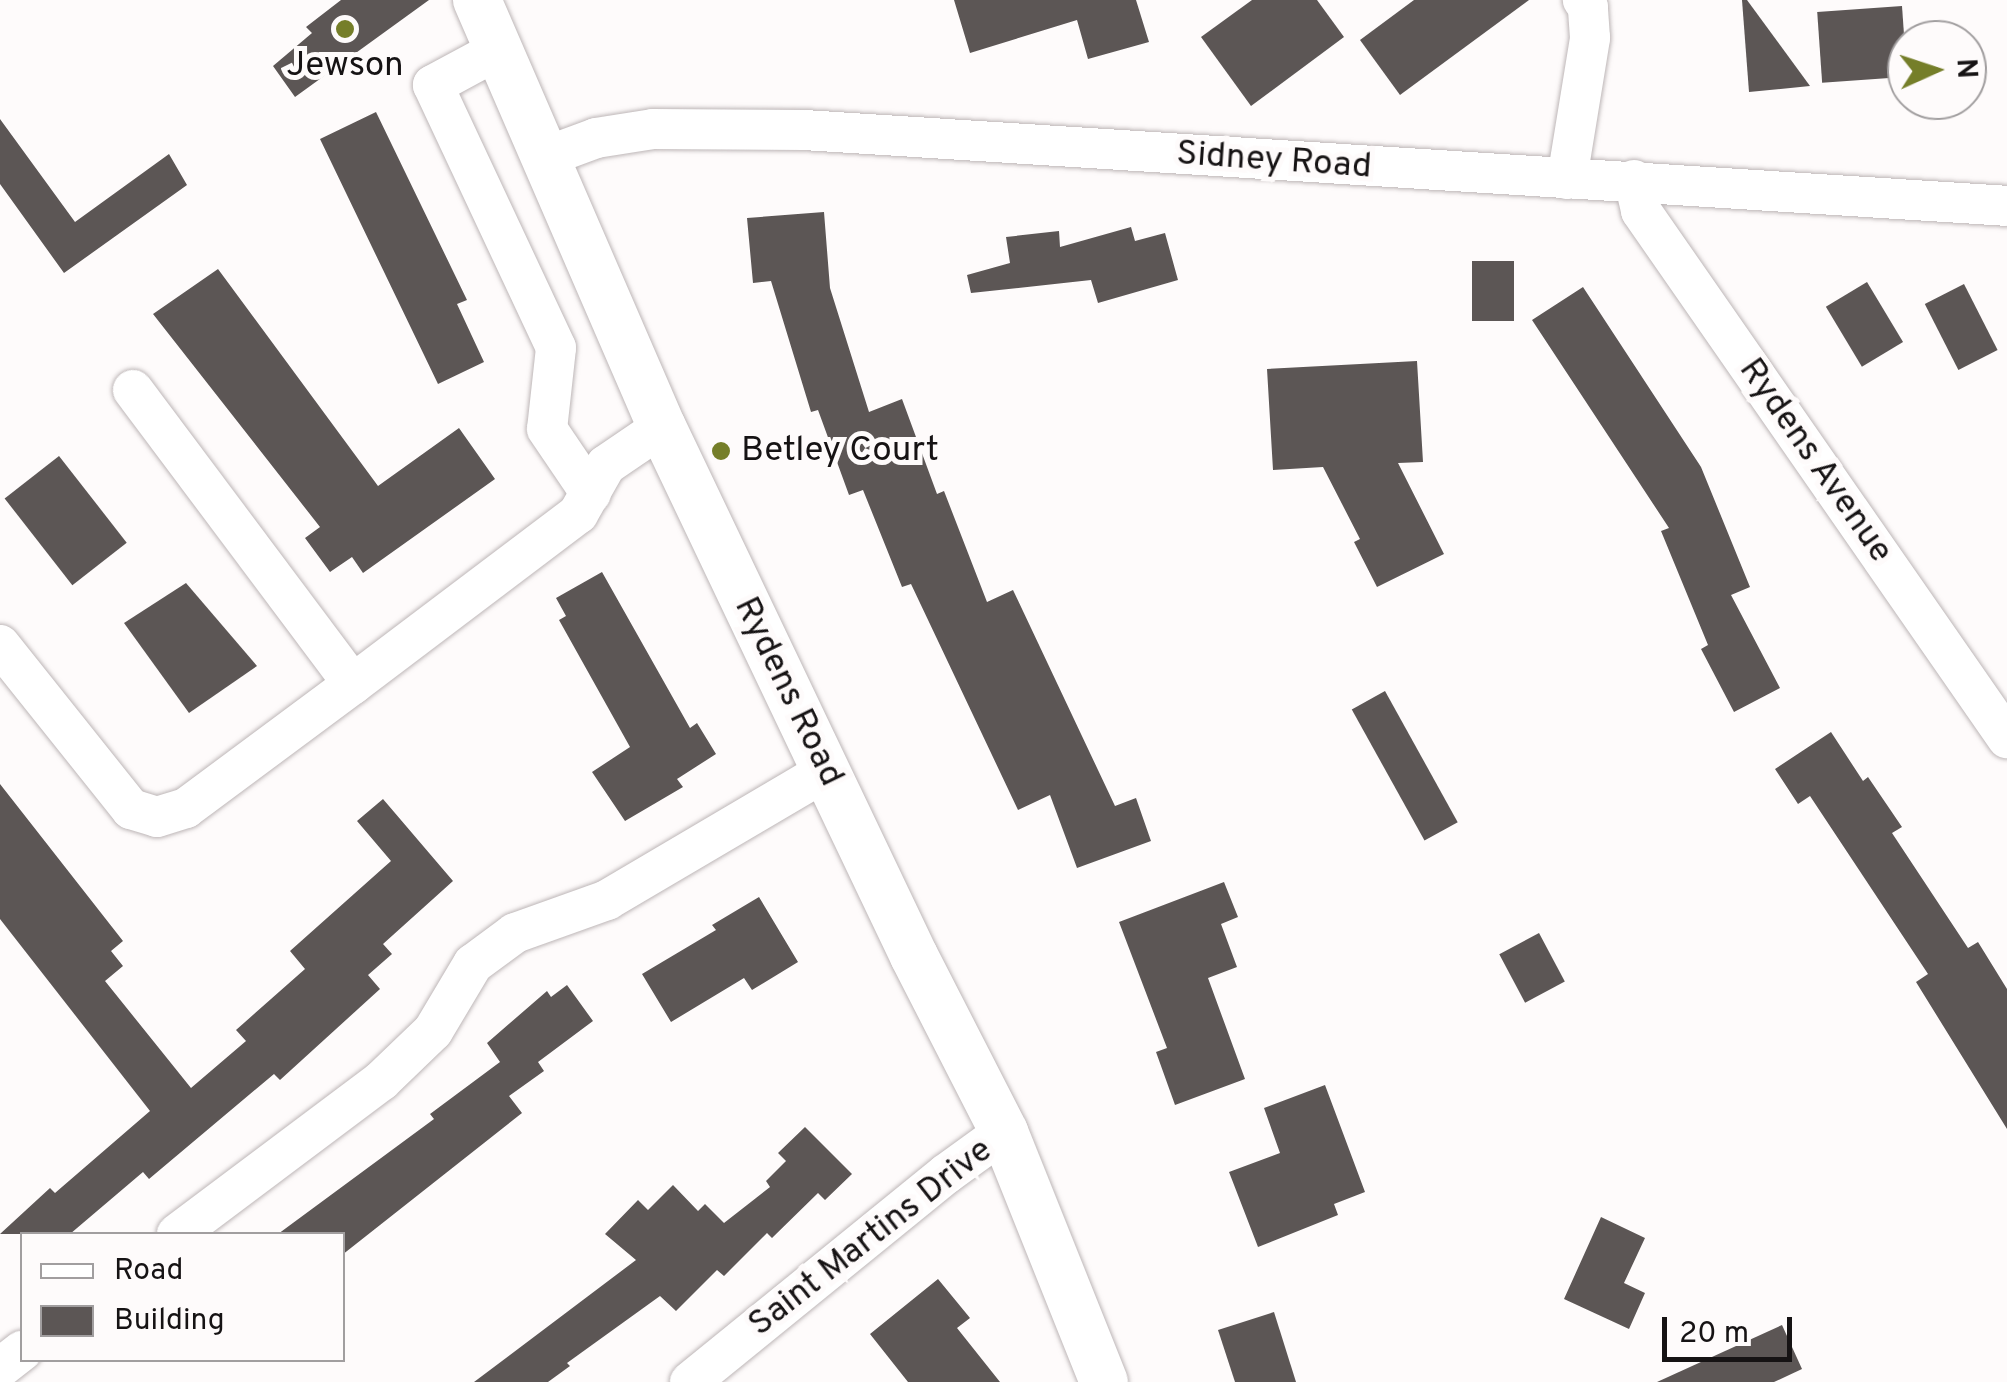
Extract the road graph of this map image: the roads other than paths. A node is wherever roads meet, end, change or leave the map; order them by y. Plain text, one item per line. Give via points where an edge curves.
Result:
1 (477, 0) edge
2 (1583, 0) edge
3 (498, 50) junction
4 (544, 157) junction
5 (1567, 179) junction
6 (1634, 180) junction
7 (2007, 206) edge
8 (132, 390) dead end
9 (662, 427) junction
10 (591, 494) junction
11 (0, 645) edge
12 (353, 684) junction
13 (2007, 738) edge
14 (826, 771) junction
15 (1004, 1132) junction
16 (180, 1232) edge
17 (20, 1353) edge
18 (0, 1368) edge
19 (690, 1382) edge
20 (1104, 1382) edge

1 - 3 street, Rydens Road
2 - 5 street via 1590,38
3 - 4 street, Rydens Road
3 - 10 street via 433,84 556,348 547,430
4 - 5 street, Sidney Road via 596,138 653,129 804,130
4 - 9 street, Rydens Road
5 - 6 street, Sidney Road
6 - 7 street, Sidney Road
6 - 13 street, Rydens Avenue via 1641,211
8 - 12 street
9 - 10 street via 606,465
9 - 14 street, Rydens Road
10 - 12 street via 578,514
11 - 12 street via 131,810 157,817 186,808
14 - 15 street, Rydens Road
14 - 16 street via 607,900 515,933 473,964 433,1031 381,1080
15 - 19 street, Saint Martins Drive
15 - 20 street, Rydens Road
17 - 18 street

